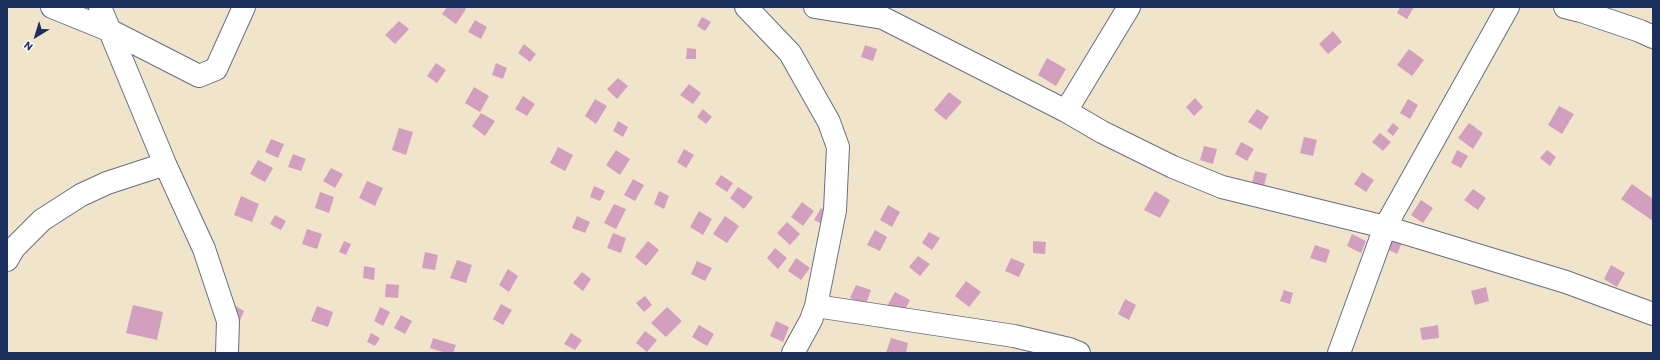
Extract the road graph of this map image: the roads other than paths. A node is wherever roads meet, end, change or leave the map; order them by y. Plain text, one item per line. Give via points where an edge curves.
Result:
1 (52, 7) edge
2 (100, 7) edge
3 (244, 7) edge
4 (746, 7) edge
5 (815, 7) edge
6 (1130, 7) edge
7 (1508, 7) edge
8 (1577, 8) edge
9 (886, 13) edge
10 (111, 32) junction
11 (1653, 37) edge
12 (1066, 111) junction
13 (165, 164) junction
14 (1385, 227) junction
15 (7, 260) edge
16 (816, 306) junction
17 (1653, 314) edge
18 (227, 353) edge
19 (793, 353) edge
20 (1079, 353) edge
21 (1339, 353) edge

1 - 10 street
2 - 10 street
3 - 10 street via 216,70 199,76
4 - 16 street via 790,53 829,122 838,147 835,210
5 - 9 street
6 - 12 street
7 - 14 street
8 - 11 street
9 - 12 street
10 - 13 street
12 - 14 street via 1173,167 1222,187
13 - 15 street via 107,183 81,195 42,220 14,248
13 - 18 street via 204,249 228,321
14 - 17 street via 1566,282
14 - 21 street
16 - 19 street
16 - 20 street via 1014,336

